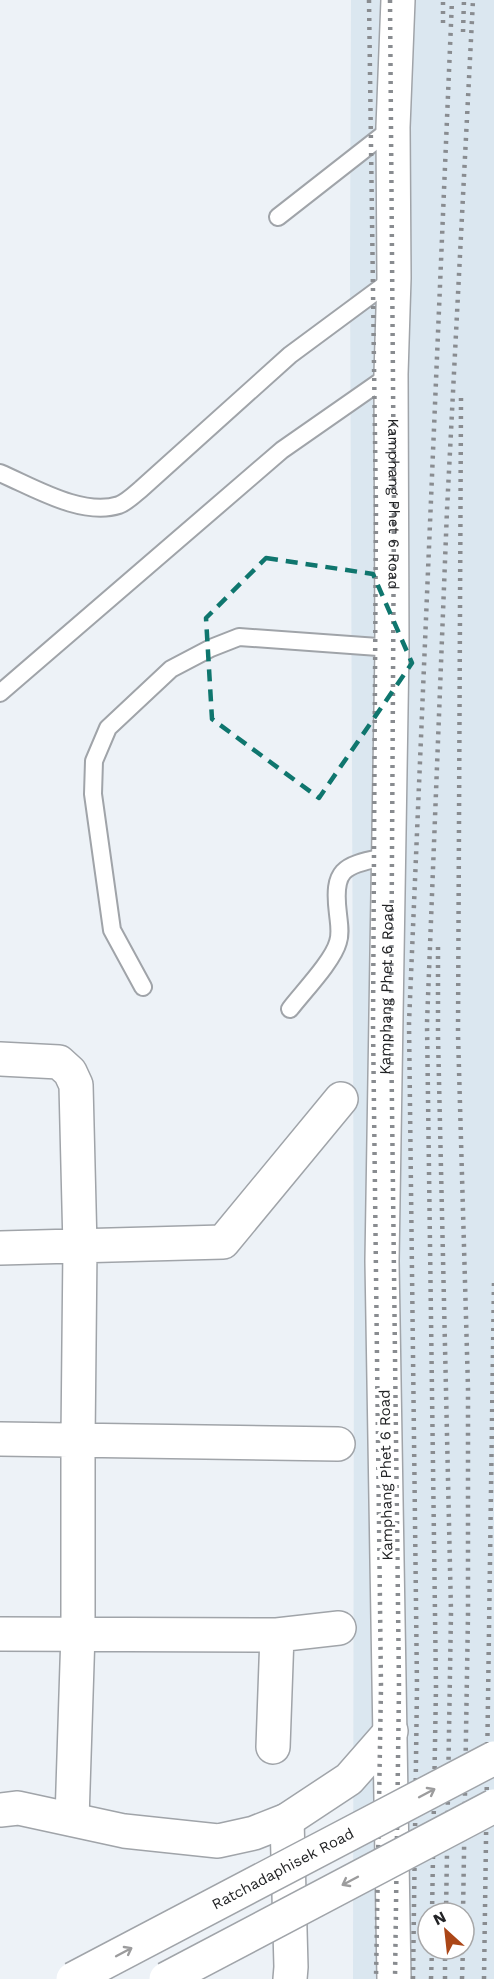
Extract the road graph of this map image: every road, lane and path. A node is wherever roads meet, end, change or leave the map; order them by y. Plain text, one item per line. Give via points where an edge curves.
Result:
1 (398, 0) edge
2 (393, 127) junction
3 (278, 217) dead end
4 (394, 278) junction
5 (391, 374) junction
6 (0, 473) edge
7 (392, 648) junction
8 (0, 693) edge
9 (388, 856) junction
10 (143, 987) dead end
11 (290, 1009) dead end
12 (0, 1059) edge
13 (341, 1099) dead end
14 (80, 1247) junction
15 (0, 1248) edge
16 (0, 1439) edge
17 (78, 1440) junction
18 (338, 1444) dead end
19 (339, 1628) dead end
20 (78, 1633) junction
21 (0, 1634) edge
22 (277, 1635) junction
23 (391, 1731) junction
24 (273, 1747) dead end
25 (494, 1758) edge
26 (494, 1806) edge
27 (0, 1810) edge
28 (72, 1820) junction
29 (287, 1820) junction
30 (290, 1973) edge
31 (72, 1979) edge
32 (166, 1979) edge
33 (394, 1979) edge

1 - 2 street, Kamphang Phet 6 Road
2 - 3 lane
2 - 4 street, Kamphang Phet 6 Road
4 - 5 street, Kamphang Phet 6 Road
4 - 6 lane via 290,356 120,505 96,508 71,503
5 - 7 street, Kamphang Phet 6 Road
5 - 8 lane via 282,450
7 - 9 street, Kamphang Phet 6 Road
7 - 10 lane via 239,638 171,669 108,728 94,761 93,794 112,930
9 - 11 lane via 354,864 339,879 335,888 338,944
9 - 23 street, Kamphang Phet 6 Road via 382,1262
12 - 14 street via 59,1062 76,1085
13 - 14 street via 223,1242
14 - 15 street
14 - 17 street
16 - 17 street
17 - 18 street
17 - 20 street
19 - 22 street
20 - 21 street
20 - 22 street
20 - 28 street
22 - 24 street
23 - 29 street via 349,1779
23 - 33 street, Kamphang Phet 6 Road
31 -> 25 street, Ratchadaphisek Road, bridge
26 -> 32 street, bridge
27 - 28 street via 18,1808
28 - 29 street via 124,1831 218,1841
29 - 30 street

